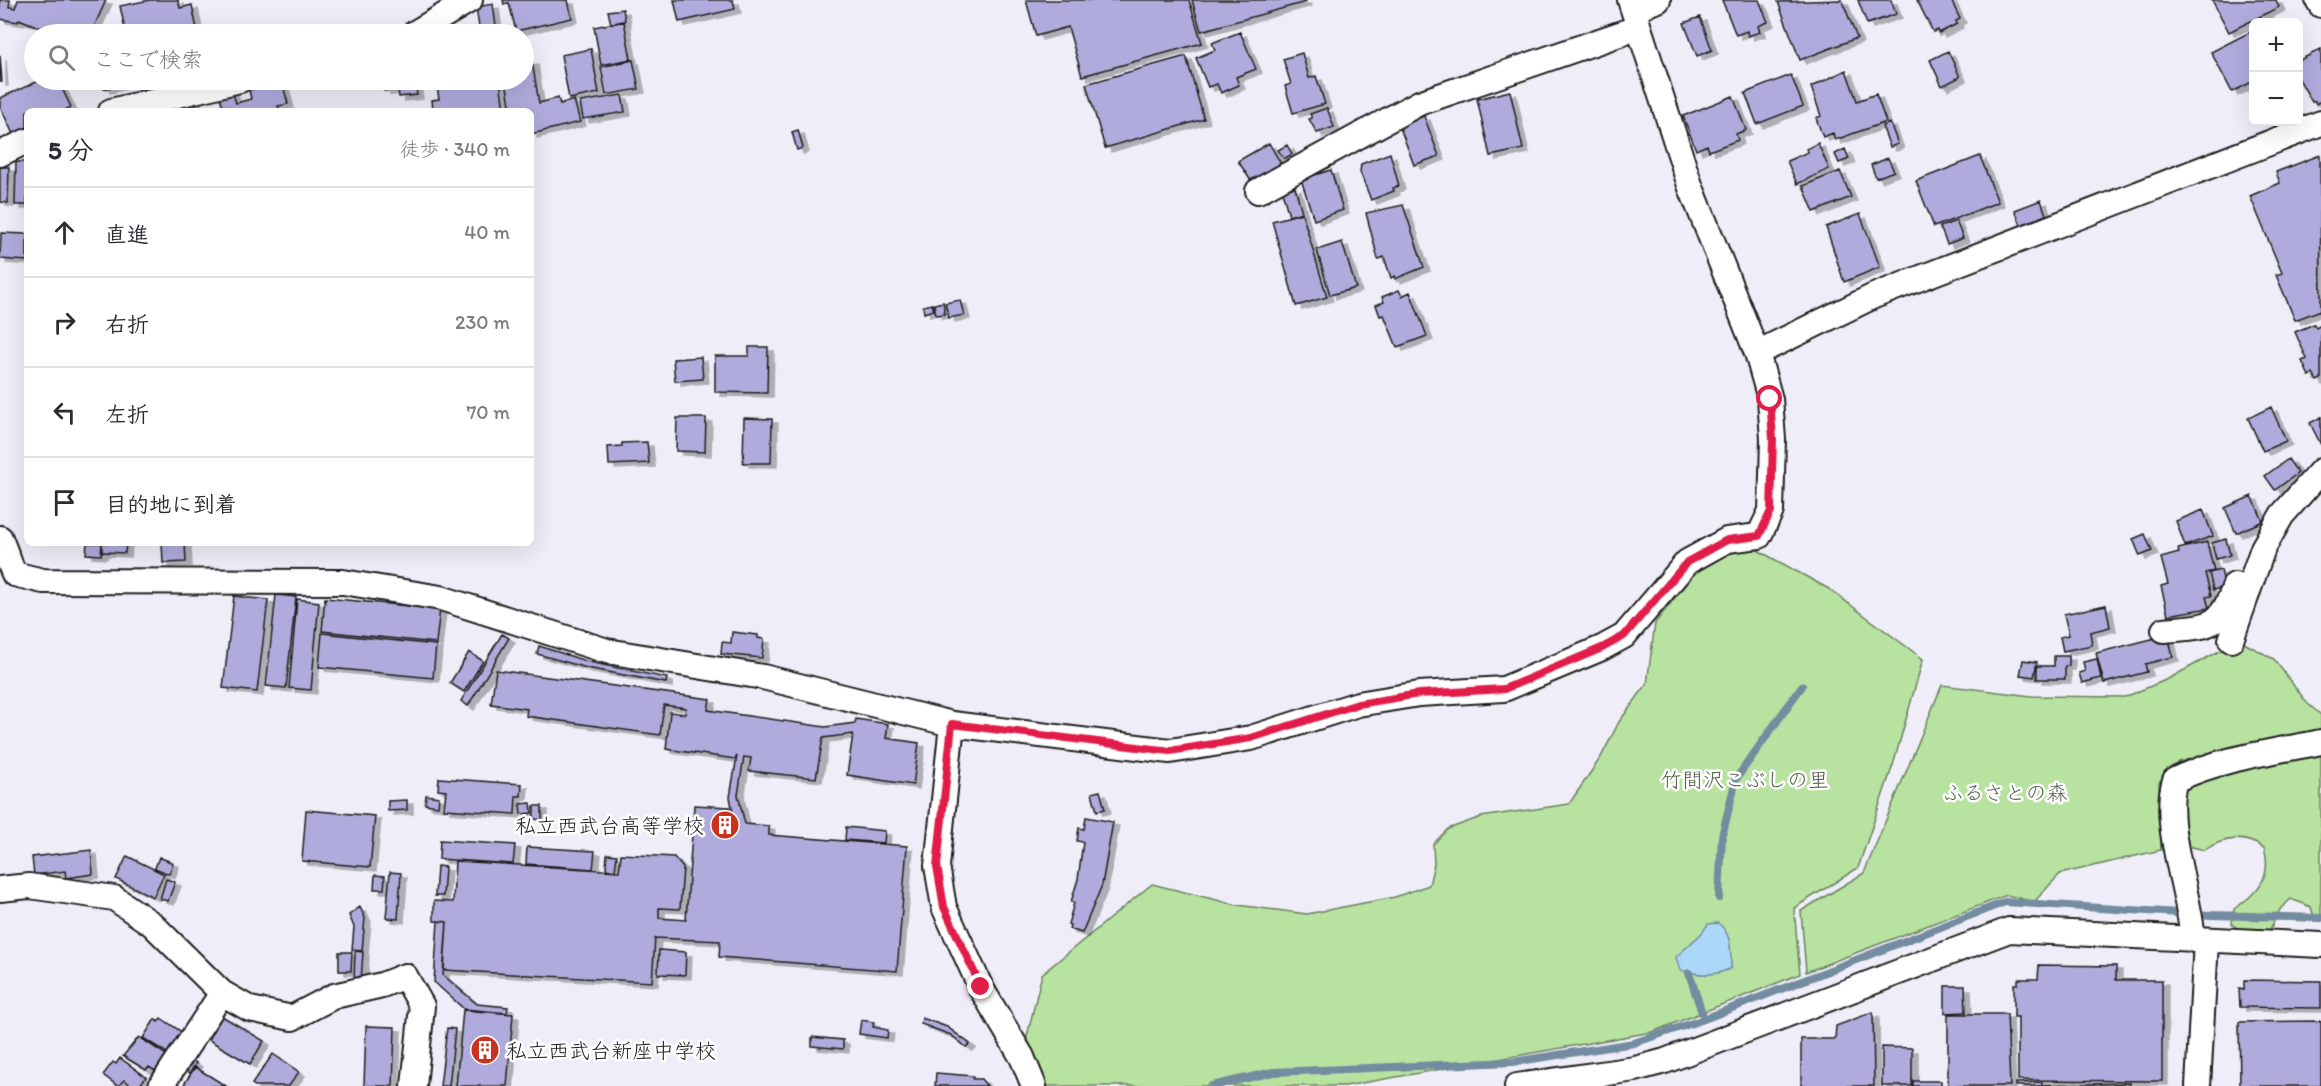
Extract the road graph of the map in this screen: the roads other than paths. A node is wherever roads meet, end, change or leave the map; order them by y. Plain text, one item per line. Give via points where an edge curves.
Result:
1 (470, 0) edge
2 (1658, 0) edge
3 (2318, 0) edge
4 (2321, 5) edge
5 (1633, 12) edge
6 (430, 24) edge
7 (198, 90) edge
8 (123, 108) edge
9 (2321, 123) edge
10 (24, 142) edge
11 (0, 154) edge
12 (1258, 191) dead end
13 (1757, 353) junction
14 (2321, 471) edge
15 (0, 538) edge
16 (2264, 549) junction
17 (2164, 630) dead end
18 (2231, 640) dead end
19 (952, 724) junction
20 (2321, 742) edge
21 (0, 889) edge
22 (2195, 928) junction
23 (2321, 945) edge
24 (222, 993) junction
25 (161, 1086) edge
26 (414, 1086) edge
27 (1034, 1086) edge
28 (1517, 1086) edge
29 (2198, 1086) edge

1 - 6 street
2 - 5 street
3 - 4 street
5 - 12 street via 1419,103
5 - 13 street via 1690,185
7 - 8 street
9 - 13 street via 1874,296
10 - 11 street
13 - 19 street via 1770,399 1773,439 1771,511 1759,536 1727,540 1687,562 1624,636 1602,648 1504,689 1419,694 1358,704 1251,738 1170,751
14 - 16 street via 2282,515
15 - 19 street via 14,574 43,581 343,582 441,598 607,651 763,677
16 - 17 street via 2246,563 2228,606 2218,619 2203,626
16 - 18 street
19 - 27 street via 937,866 944,907
20 - 22 street via 2238,759 2175,780 2171,805
21 - 24 street via 29,886 114,898 152,924
22 - 23 street
22 - 28 street via 2009,930 1665,1061
22 - 29 street
24 - 25 street
24 - 26 street via 250,1009 292,1018 334,996 405,976 422,1006

